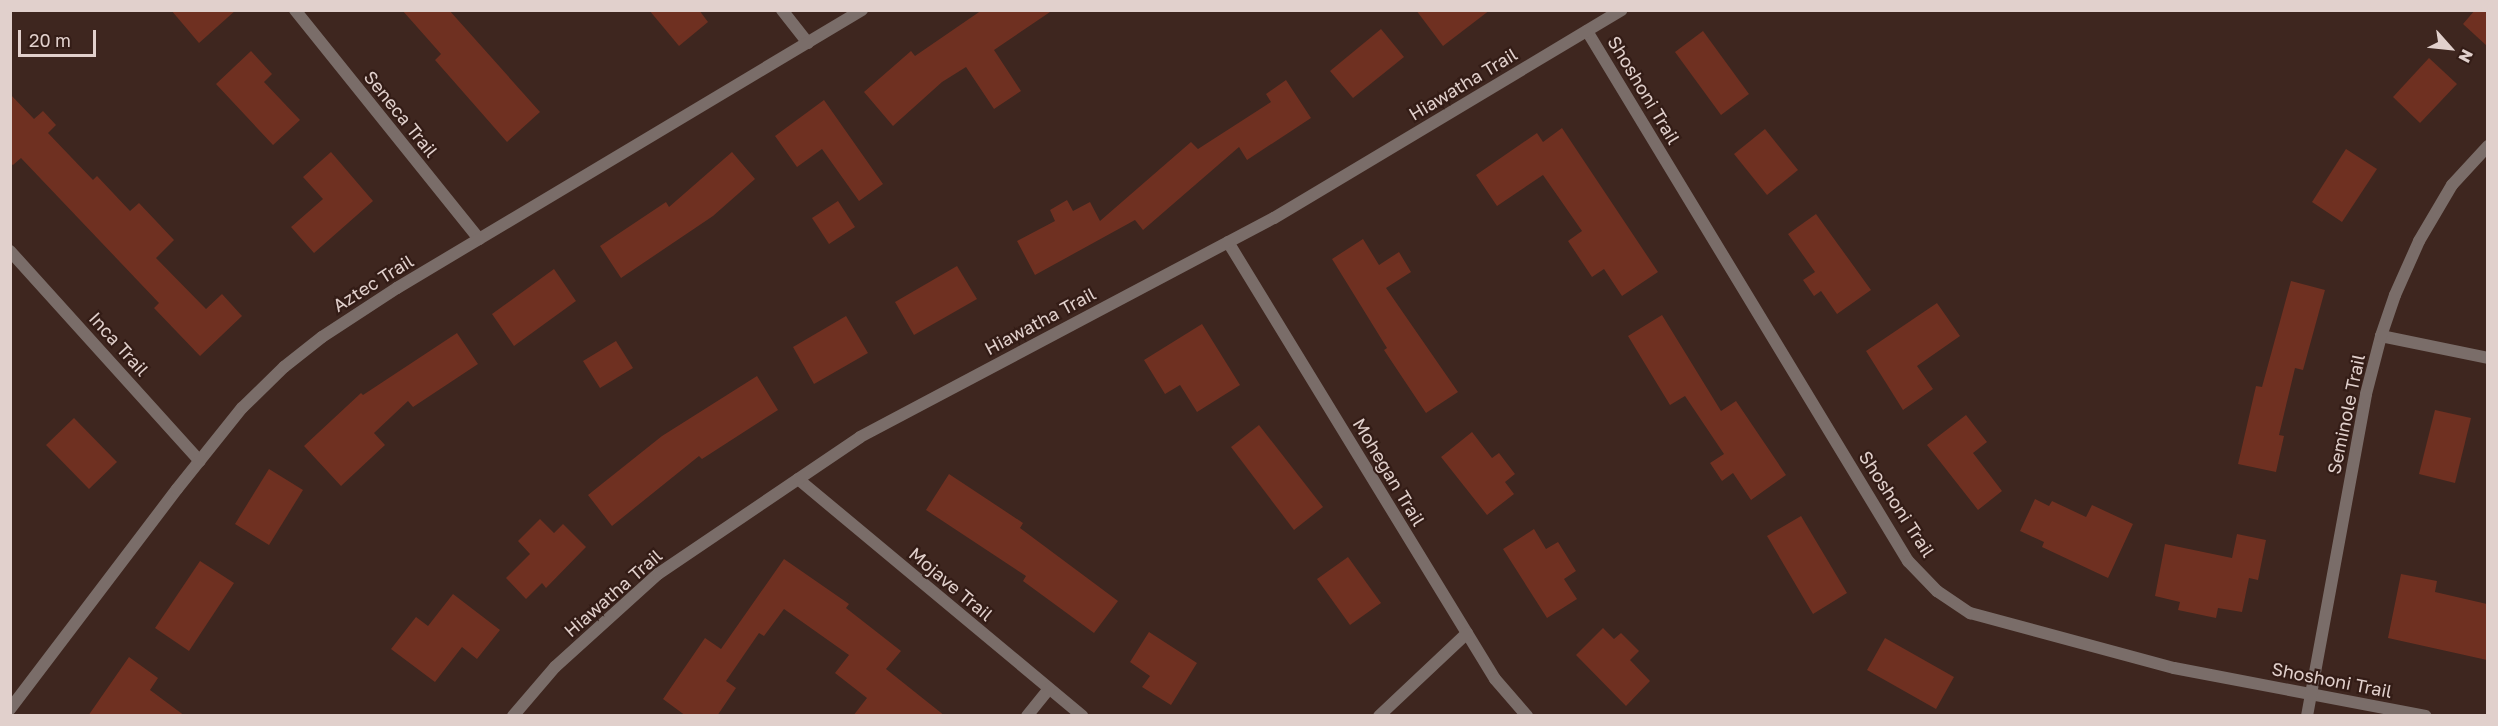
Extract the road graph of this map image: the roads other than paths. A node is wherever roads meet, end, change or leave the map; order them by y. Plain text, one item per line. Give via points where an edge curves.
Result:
1 (295, 10) edge
2 (782, 10) edge
3 (862, 10) edge
4 (1622, 10) edge
5 (1587, 31) junction
6 (808, 43) junction
7 (2487, 146) edge
8 (479, 239) junction
9 (1228, 242) junction
10 (10, 251) edge
11 (2381, 336) junction
12 (2487, 358) edge
13 (200, 460) junction
14 (798, 479) junction
15 (1467, 633) junction
16 (1049, 688) junction
17 (2310, 694) junction
18 (10, 709) edge
19 (513, 716) edge
20 (1027, 716) edge
21 (1082, 716) edge
22 (1379, 716) edge
23 (1527, 716) edge
24 (2307, 716) edge
25 (2425, 716) edge

1 - 8 street, Seneca Trail
2 - 6 street
3 - 6 street, Aztec Trail
4 - 5 street, Hiawatha Trail
5 - 9 street, Hiawatha Trail
5 - 17 street, Shoshoni Trail via 1908,561 1937,591 1970,613 2174,668
6 - 8 street, Aztec Trail
7 - 11 street, Seminole Trail via 2452,185 2419,242
8 - 13 street, Aztec Trail via 350,318 284,367 242,408
9 - 14 street, Hiawatha Trail via 860,437
9 - 15 street, Mohegan Trail
10 - 13 street, Inca Trail
11 - 12 street
11 - 17 street, Seminole Trail via 2366,394
13 - 18 street, Aztec Trail
14 - 16 street, Mojave Trail
14 - 19 street, Hiawatha Trail via 658,574 555,667
15 - 22 street
15 - 23 street, Mohegan Trail via 1495,679
16 - 20 street
16 - 21 street, Mojave Trail
17 - 24 street, Seminole Trail
17 - 25 street, Shoshoni Trail

